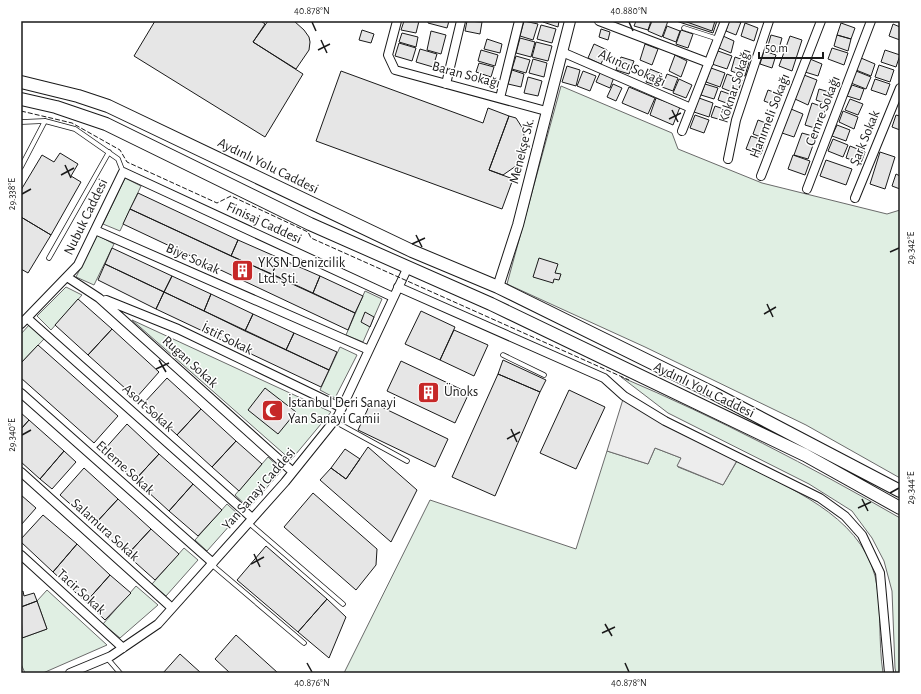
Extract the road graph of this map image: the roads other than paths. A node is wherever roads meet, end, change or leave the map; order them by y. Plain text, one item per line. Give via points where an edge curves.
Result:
1 (397, 21) edge
2 (461, 21) edge
3 (520, 21) edge
4 (570, 21) edge
5 (598, 21) edge
6 (725, 21) edge
7 (769, 21) edge
8 (820, 21) edge
9 (871, 21) edge
10 (684, 28) dead end
11 (718, 39) junction
12 (562, 52) junction
13 (708, 63) junction
14 (21, 82) edge
15 (446, 84) junction
16 (900, 88) edge
17 (500, 98) junction
18 (21, 99) edge
19 (691, 108) junction
20 (546, 110) junction
21 (45, 121) junction
22 (21, 122) edge
23 (682, 131) dead end
24 (109, 152) junction
25 (728, 159) dead end
26 (21, 166) edge
27 (123, 172) junction
28 (761, 176) dead end
29 (807, 189) dead end
30 (855, 198) dead end
31 (95, 230) junction
32 (49, 258) dead end
33 (407, 268) junction
34 (67, 277) junction
35 (398, 287) junction
36 (498, 287) junction
37 (394, 297) junction
38 (99, 298) junction
39 (491, 304) junction
40 (24, 321) edge
41 (369, 350) junction
42 (503, 355) dead end
43 (544, 376) dead end
44 (21, 393) edge
45 (342, 408) junction
46 (334, 421) junction
47 (407, 461) dead end
48 (21, 472) edge
49 (293, 472) junction
50 (900, 491) edge
51 (900, 508) edge
52 (250, 520) junction
53 (21, 555) edge
54 (212, 564) junction
55 (343, 604) dead end
56 (172, 608) junction
57 (304, 642) dead end
58 (123, 648) junction
59 (107, 658) junction
60 (70, 673) edge
61 (120, 673) edge
62 (889, 673) edge

1 - 15 street, Baran Sokağı via 388,55 396,70
2 - 15 street
3 - 17 street
4 - 12 street, Menekşe Sk.
5 - 13 street
6 - 11 street
7 - 25 street, Köknar Sokağı via 736,120
8 - 28 street, Hanımeli Sokağı
9 - 29 street, Cemre Sokağı
10 - 11 lane
11 - 13 street
12 - 19 street, Akıncı Sokağı
12 - 20 street, Menekşe Sk.
13 - 19 street
14 - 36 main road, Aydınlı Yolu Caddesi via 108,106 412,251
15 - 17 street, Baran Sokağı
16 - 30 street, Şark Sokak
17 - 20 street, Baran Sokağı
18 - 33 main road, Aydınlı Yolu Caddesi via 56,107 106,124 310,224
19 - 23 street
20 - 36 street, Menekşe Sk. via 518,225
21 - 22 lane
21 - 24 lane via 75,129
21 - 26 lane
24 - 27 lane via 118,158
24 - 32 lane
27 - 31 street, Nubuk Caddesi
27 - 37 street, Finisaj Caddesi
31 - 34 street, Nubuk Caddesi via 78,265
31 - 41 street, Biye Sokak
33 - 35 street, Yan Sanayi Caddesi
33 - 39 main road, Aydınlı Yolu Caddesi
34 - 38 street, Rugan Sokak
34 - 40 street, Nubuk Caddesi
35 - 37 street, Yan Sanayi Caddesi
35 - 62 street via 604,378 624,396 665,421 820,498 845,516 862,535 880,573
36 - 39 main road
36 - 50 main road, Aydınlı Yolu Caddesi via 713,393
37 - 41 street, Yan Sanayi Caddesi
38 - 45 street, İstif Sokak via 178,329
38 - 49 street, Rugan Sokak
39 - 51 main road, Aydınlı Yolu Caddesi via 805,455
40 - 52 street, Asort Sokak
41 - 45 street, Yan Sanayi Caddesi
42 - 43 lane
44 - 54 street, Etleme Sokak
45 - 46 street, Yan Sanayi Caddesi
46 - 47 lane
46 - 49 street, Yan Sanayi Caddesi
48 - 56 street, Salamura Sokak
49 - 52 street, Yan Sanayi Caddesi
52 - 54 street, Yan Sanayi Caddesi
52 - 55 lane
53 - 58 street, Tacir Sokak
54 - 56 street, Yan Sanayi Caddesi
54 - 57 lane
56 - 58 street, Yan Sanayi Caddesi via 158,624
58 - 59 street, Yan Sanayi Caddesi
59 - 60 street, Yan Sanayi Caddesi
59 - 61 lane

